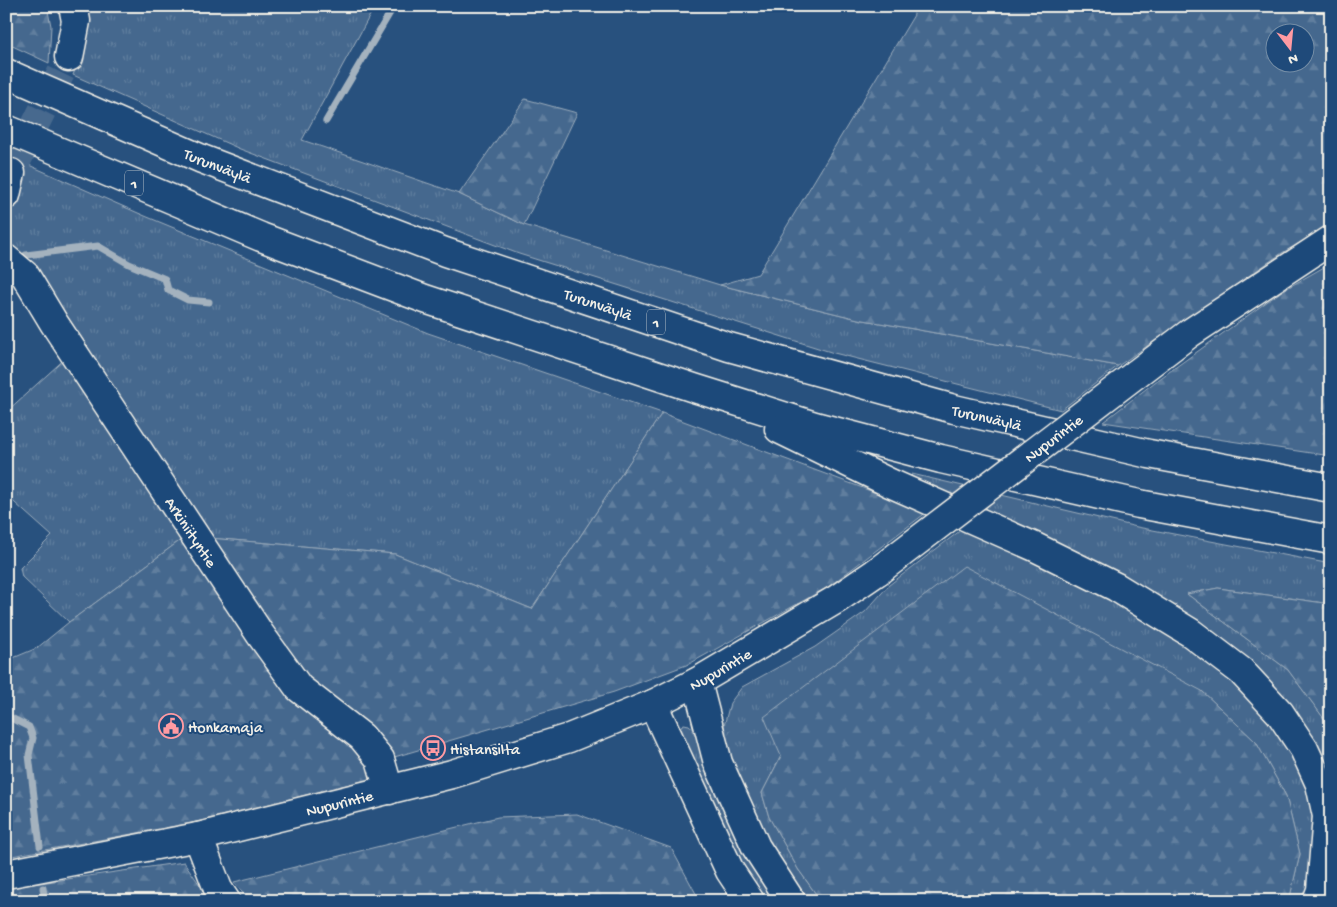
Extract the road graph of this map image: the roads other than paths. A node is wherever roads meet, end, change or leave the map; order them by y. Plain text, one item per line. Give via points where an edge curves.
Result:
1 (73, 6) edge
2 (69, 58) tunnel mouth
3 (6, 74) edge
4 (6, 129) edge
5 (1331, 240) edge
6 (6, 259) edge
7 (694, 388) junction
8 (1331, 488) edge
9 (1331, 540) edge
10 (697, 682) junction
11 (653, 704) junction
12 (389, 790) junction
13 (198, 837) junction
14 (6, 874) edge
15 (226, 901) edge
16 (750, 901) edge
17 (791, 901) edge
18 (1317, 901) edge

1 - 2 main road via 76,21
3 - 8 main road, Turunväylä / 1 via 202,159 445,252 729,347 954,409 1148,454
4 - 7 main road, 1 via 261,237 425,299
5 - 10 main road, Nupurintie, bridge via 1198,328 878,571
6 - 12 main road, Arkiniityntie via 25,275 260,634 299,688 362,737 380,759
7 - 9 main road, 1 via 815,426 941,459 1138,504
7 - 18 main road via 1116,587 1191,633 1240,671 1280,713 1304,749 1320,784 1327,816 1321,890
10 - 11 main road, Nupurintie
10 - 17 main road via 718,762 756,847
11 - 12 main road, Nupurintie via 569,738
11 - 16 main road via 730,871
12 - 13 main road, Nupurintie
13 - 14 main road, Nupurintie
13 - 15 main road via 218,889

